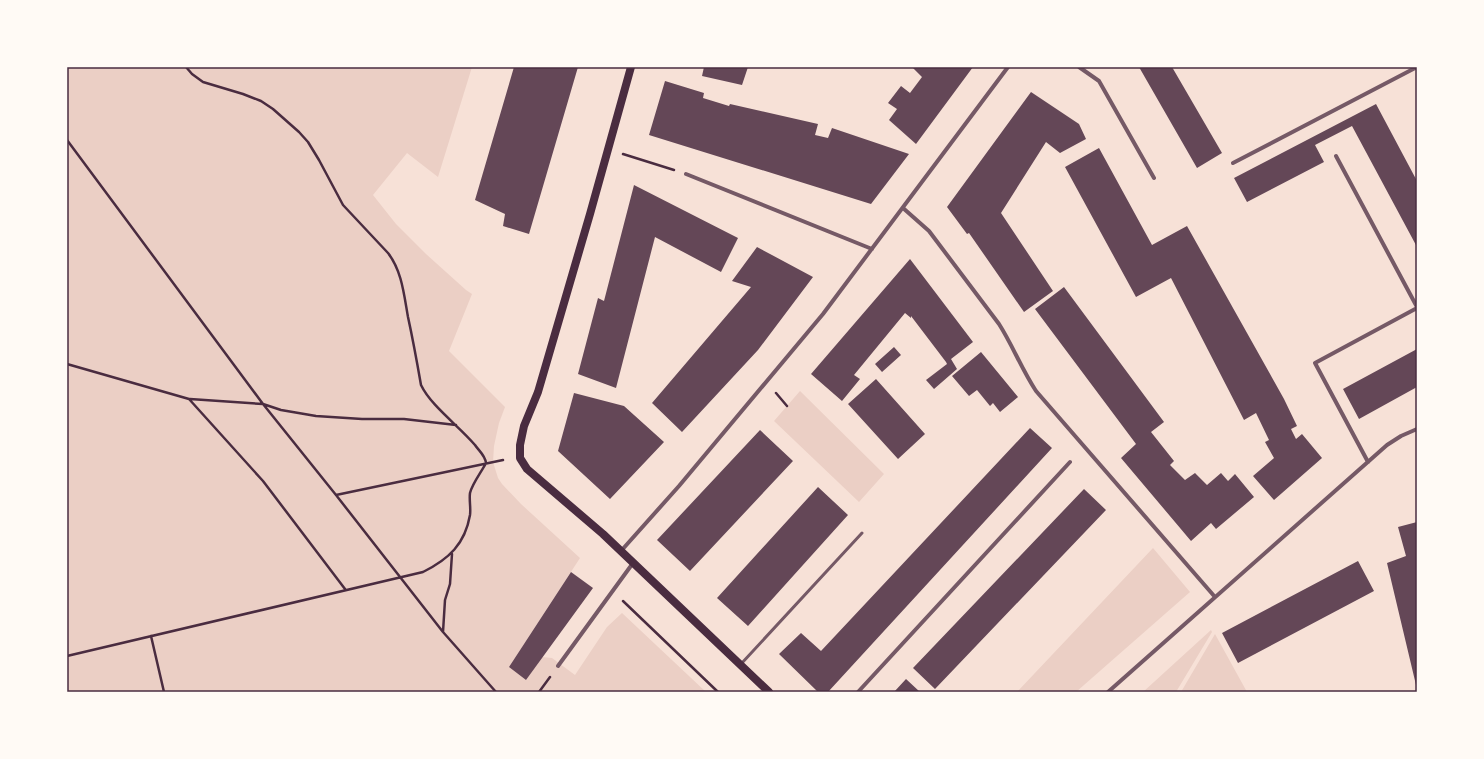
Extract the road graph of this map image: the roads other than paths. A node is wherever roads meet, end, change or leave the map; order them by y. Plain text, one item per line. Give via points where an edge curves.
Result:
1 (631, 67) edge
2 (1008, 67) edge
3 (1078, 67) edge
4 (1417, 67) edge
5 (1336, 156) dead end
6 (1233, 163) dead end
7 (686, 174) road end
8 (1154, 178) dead end
9 (903, 208) junction
10 (872, 249) junction
11 (1417, 307) edge
12 (1417, 429) edge
13 (1070, 462) dead end
14 (1368, 462) junction
15 (862, 533) dead end
16 (621, 551) junction
17 (633, 562) junction
18 (1215, 597) junction
19 (741, 664) junction
20 (558, 666) dead end
21 (770, 692) edge
22 (858, 692) edge
23 (1108, 692) edge

1 - 16 main road via 538,392 524,426 520,445 520,458 527,469
2 - 9 street
3 - 8 street via 1099,81
4 - 6 street
5 - 11 street
7 - 10 street
9 - 10 street
9 - 18 street via 929,231 999,324 1036,391
10 - 16 street via 767,382
11 - 14 street via 1315,363
12 - 14 street via 1396,439
13 - 22 street
14 - 18 street
15 - 19 lane
16 - 17 main road
17 - 19 main road
17 - 20 street
18 - 23 street
19 - 21 main road

